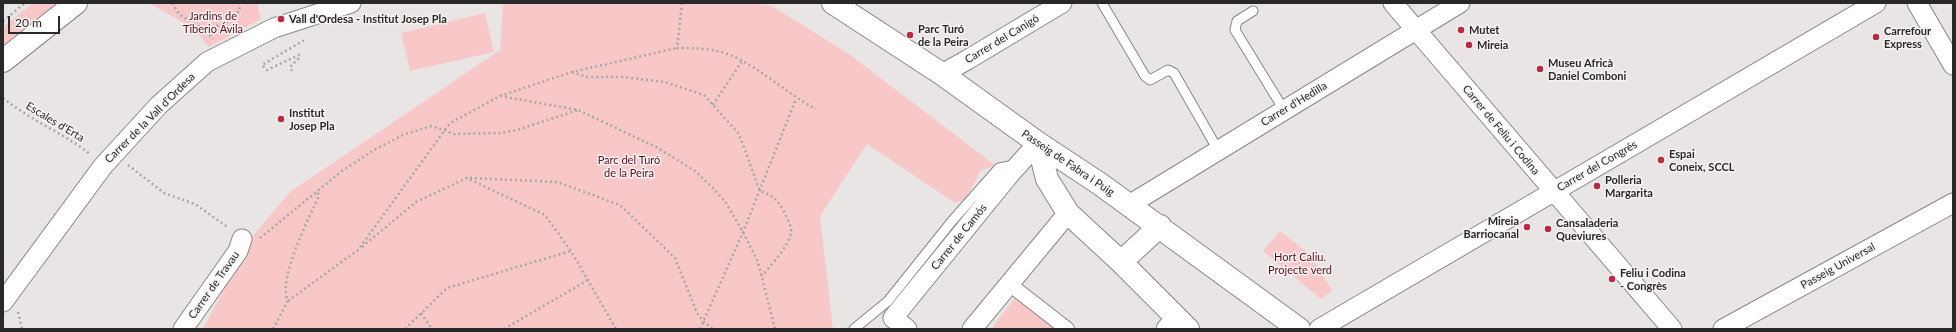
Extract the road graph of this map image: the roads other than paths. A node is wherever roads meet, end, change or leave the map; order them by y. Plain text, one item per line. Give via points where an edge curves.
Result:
1 (76, 3) edge
2 (351, 3) edge
3 (833, 3) edge
4 (1062, 3) edge
5 (1102, 3) edge
6 (1393, 3) edge
7 (1460, 3) edge
8 (1876, 3) edge
9 (1917, 3) edge
10 (1253, 11) dead end
11 (1415, 29) junction
12 (3, 61) edge
13 (1953, 65) edge
14 (942, 74) junction
15 (1284, 110) junction
16 (1038, 143) junction
17 (1218, 150) junction
18 (1018, 165) junction
19 (1553, 191) junction
20 (1953, 203) edge
21 (1129, 205) junction
22 (1068, 213) junction
23 (1160, 226) junction
24 (244, 237) road end
25 (1121, 262) junction
26 (1017, 290) dead end
27 (8, 305) edge
28 (1177, 325) edge
29 (183, 329) edge
30 (854, 329) edge
31 (908, 329) edge
32 (972, 329) edge
33 (1067, 329) edge
34 (1299, 329) edge
35 (1319, 329) edge
36 (1672, 329) edge
37 (1724, 329) edge

1 - 12 street
2 - 27 street, Carrer de la Vall d'Ordesa via 274,28 207,62 159,105 102,166
3 - 14 street, Passeig de Fabra i Puig
4 - 14 street, Carrer del Canigó
5 - 17 lane via 1145,76 1150,80 1168,70 1174,73
6 - 11 street, Carrer de Feliu i Codina
7 - 11 street, Carrer d'Hedilla
8 - 19 street, Carrer del Congrés
9 - 13 street
10 - 15 lane via 1237,21 1235,30
11 - 15 street, Carrer d'Hedilla
11 - 19 street, Carrer de Feliu i Codina
14 - 16 street, Passeig de Fabra i Puig
15 - 17 street, Carrer d'Hedilla
16 - 18 street, Carrer de Camós
16 - 21 street, Passeig de Fabra i Puig
16 - 22 street via 1047,179
17 - 21 street, Carrer d'Hedilla
18 - 30 lane via 1010,164 999,168 952,221 888,301
18 - 31 street, Carrer de Camós via 893,318
19 - 35 street, Carrer del Congrés
19 - 36 street, Carrer de Feliu i Codina
20 - 37 street, Passeig Universal
21 - 23 street, Passeig de Fabra i Puig
22 - 25 street
22 - 32 street
23 - 25 street
23 - 34 street, Passeig de Fabra i Puig
24 - 29 street, Carrer de Travau via 238,251
25 - 28 street
26 - 33 street

